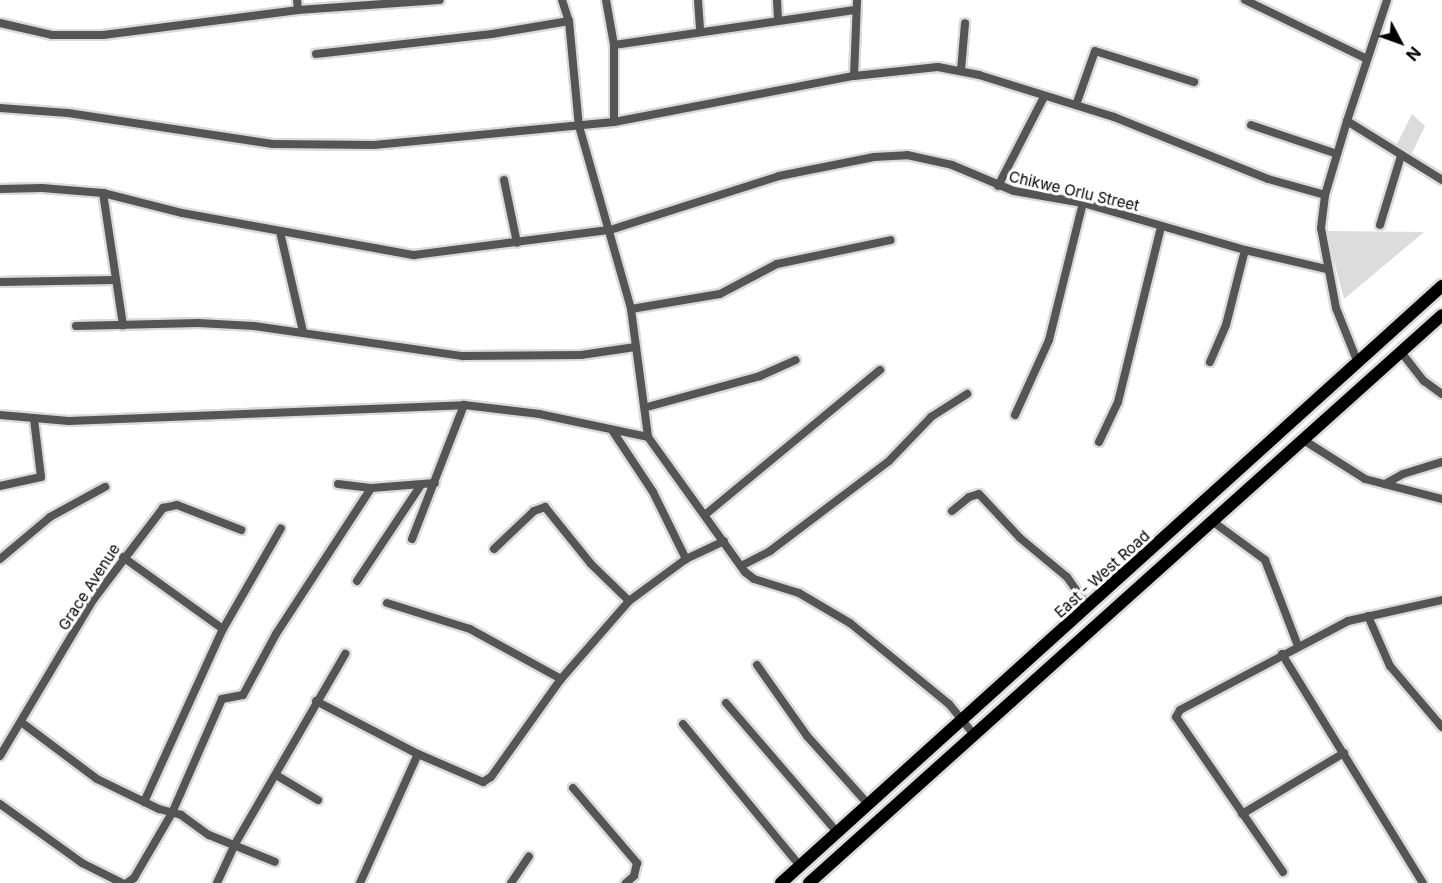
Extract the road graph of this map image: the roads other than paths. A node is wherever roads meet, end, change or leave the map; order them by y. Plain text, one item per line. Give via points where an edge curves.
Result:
1 (297, 0) edge
2 (440, 0) edge
3 (562, 0) edge
4 (606, 0) edge
5 (698, 0) edge
6 (777, 0) edge
7 (857, 0) edge
8 (1245, 0) edge
9 (1387, 0) edge
10 (298, 10) junction
11 (854, 10) junction
12 (778, 19) junction
13 (569, 21) junction
14 (0, 23) edge
15 (965, 23) dead end
16 (700, 30) junction
17 (614, 45) junction
18 (316, 54) dead end
19 (1365, 57) junction
20 (961, 70) junction
21 (854, 76) junction
22 (1194, 82) dead end
23 (1044, 97) junction
24 (1076, 105) junction
25 (0, 108) edge
26 (1347, 121) junction
27 (614, 122) junction
28 (1251, 125) dead end
29 (579, 126) junction
30 (1337, 154) junction
31 (1401, 156) junction
32 (504, 180) dead end
33 (1442, 180) edge
34 (998, 186) junction
35 (0, 189) edge
36 (103, 194) junction
37 (1325, 195) junction
38 (1083, 204) junction
39 (1380, 225) dead end
40 (1161, 227) junction
41 (610, 230) junction
42 (280, 231) junction
43 (891, 240) dead end
44 (517, 243) junction
45 (1245, 250) junction
46 (1326, 269) junction
47 (114, 280) junction
48 (0, 282) edge
49 (1442, 286) edge
50 (631, 309) junction
51 (1442, 315) edge
52 (76, 326) dead end
53 (123, 327) junction
54 (303, 332) junction
55 (635, 347) junction
56 (1401, 352) junction
57 (796, 360) dead end
58 (1210, 362) dead end
59 (1358, 363) junction
60 (880, 370) dead end
61 (967, 394) dead end
62 (1442, 394) edge
63 (464, 405) junction
64 (647, 407) junction
65 (0, 415) edge
66 (1015, 415) dead end
67 (34, 419) junction
68 (612, 430) junction
69 (648, 437) junction
70 (1305, 441) junction
71 (1099, 442) dead end
72 (1442, 462) edge
73 (435, 483) junction
74 (338, 484) dead end
75 (1385, 484) junction
76 (421, 485) junction
77 (0, 486) edge
78 (105, 486) dead end
79 (371, 488) junction
80 (1442, 499) edge
81 (952, 511) dead end
82 (706, 514) junction
83 (1212, 521) junction
84 (281, 528) dead end
85 (242, 530) dead end
86 (412, 539) dead end
87 (724, 541) junction
88 (494, 549) dead end
89 (123, 557) junction
90 (0, 559) edge
91 (687, 559) junction
92 (741, 566) junction
93 (357, 581) dead end
94 (1442, 600) edge
95 (629, 601) junction
96 (387, 603) dead end
97 (1088, 607) junction
98 (1368, 616) junction
99 (223, 629) junction
100 (1298, 646) junction
101 (345, 654) dead end
102 (1281, 654) junction
103 (757, 665) dead end
104 (561, 679) junction
105 (316, 701) junction
106 (726, 704) dead end
107 (962, 720) junction
108 (21, 722) junction
109 (683, 724) dead end
110 (1442, 727) edge
111 (975, 736) junction
112 (1344, 753) junction
113 (418, 754) junction
114 (0, 756) edge
115 (276, 775) junction
116 (573, 788) dead end
117 (318, 800) dead end
118 (144, 802) junction
119 (0, 804) edge
120 (868, 804) junction
121 (172, 813) junction
122 (1242, 814) junction
123 (837, 832) junction
124 (235, 844) junction
125 (529, 856) dead end
126 (275, 862) dead end
127 (800, 866) junction
128 (1283, 872) dead end
129 (122, 883) edge
130 (127, 883) edge
131 (217, 883) edge
132 (360, 883) edge
133 (511, 883) edge
134 (626, 883) edge
135 (781, 883) edge
136 (809, 883) edge
137 (1423, 883) edge

1 - 10 street
2 - 10 street
3 - 13 street
4 - 17 street
5 - 16 street
6 - 12 street
7 - 11 street
8 - 19 street
9 - 19 street
10 - 14 street via 103,35 52,35
11 - 12 street
11 - 21 street
12 - 16 street
13 - 18 street
13 - 29 street
15 - 20 street
16 - 17 street
17 - 27 street
19 - 26 street
20 - 21 street via 912,68
20 - 23 street
21 - 27 street
22 - 24 street via 1095,51
23 - 24 street
23 - 34 street
24 - 37 street via 1268,179
25 - 29 street via 68,113 273,144 385,144
26 - 30 street
26 - 31 street
27 - 29 street
28 - 30 street
29 - 41 street
30 - 37 street
31 - 33 street
31 - 39 street
32 - 44 street
34 - 38 street, Chikwe Orlu Street
34 - 41 street, Chikwe Orlu Street via 934,160 907,155 874,157 779,176
35 - 36 street, Chikwe Orlu Street via 42,188
36 - 42 street, Chikwe Orlu Street
36 - 47 street
37 - 46 street via 1321,228
38 - 40 street, Chikwe Orlu Street
38 - 66 street via 1049,340
40 - 45 street, Chikwe Orlu Street
40 - 71 street via 1118,402
41 - 44 street, Chikwe Orlu Street
41 - 50 street
42 - 44 street, Chikwe Orlu Street via 414,255
42 - 54 street
43 - 50 street via 777,264 720,294
45 - 46 street, Chikwe Orlu Street
45 - 58 street via 1226,325
46 - 59 street via 1336,308
47 - 48 street
47 - 53 street
49 - 59 main road, East - West Road
50 - 55 street
51 - 56 main road
52 - 53 street
53 - 54 street via 198,323
54 - 55 street via 463,356 581,355
55 - 64 street
56 - 62 street via 1424,381
56 - 70 main road
57 - 64 street via 750,379
59 - 97 main road, East - West Road
60 - 82 street
61 - 92 street via 931,417 890,461 770,551
63 - 67 street
63 - 68 street via 539,414
63 - 73 street
64 - 69 street
65 - 67 street
67 - 77 street via 41,477
68 - 69 street
68 - 91 street via 653,492
69 - 82 street
70 - 75 street via 1348,471
70 - 83 main road
72 - 75 street
73 - 76 street
73 - 86 street
74 - 79 street
75 - 80 street
76 - 79 street
76 - 93 street
78 - 90 street via 50,517
79 - 121 street via 276,634 247,689 239,698 222,699
81 - 97 street via 979,494 1020,538 1066,577
82 - 87 street
83 - 100 street via 1265,560
83 - 111 main road
84 - 99 street
85 - 89 street, Grace Avenue via 168,506
87 - 91 street
87 - 92 street
88 - 95 street via 534,511 545,507 591,564
89 - 99 street
89 - 108 street, Grace Avenue
91 - 95 street
92 - 107 street via 754,579 799,593 850,623 949,704
94 - 98 street
95 - 104 street
96 - 104 street via 470,629
97 - 107 main road, East - West Road
98 - 100 street via 1348,621
98 - 110 street via 1390,666
99 - 118 street
100 - 102 street
101 - 105 street
102 - 112 street
102 - 122 street via 1180,710 1176,717
103 - 120 street via 807,736
104 - 113 street via 491,777 483,782
105 - 113 street
105 - 115 street
106 - 123 street
107 - 111 street
107 - 120 main road, East - West Road
108 - 114 street, Grace Avenue
108 - 118 street via 97,779
109 - 127 street
111 - 136 main road
112 - 122 street
112 - 137 street
113 - 132 street
115 - 117 street
115 - 124 street
116 - 134 street via 637,863 634,876
118 - 121 street
119 - 129 street via 81,863
120 - 123 main road, East - West Road
121 - 124 street via 190,820 209,835
121 - 130 street via 134,878
122 - 128 street
123 - 127 main road, East - West Road
124 - 126 street
124 - 131 street
125 - 133 street
127 - 135 main road, East - West Road

